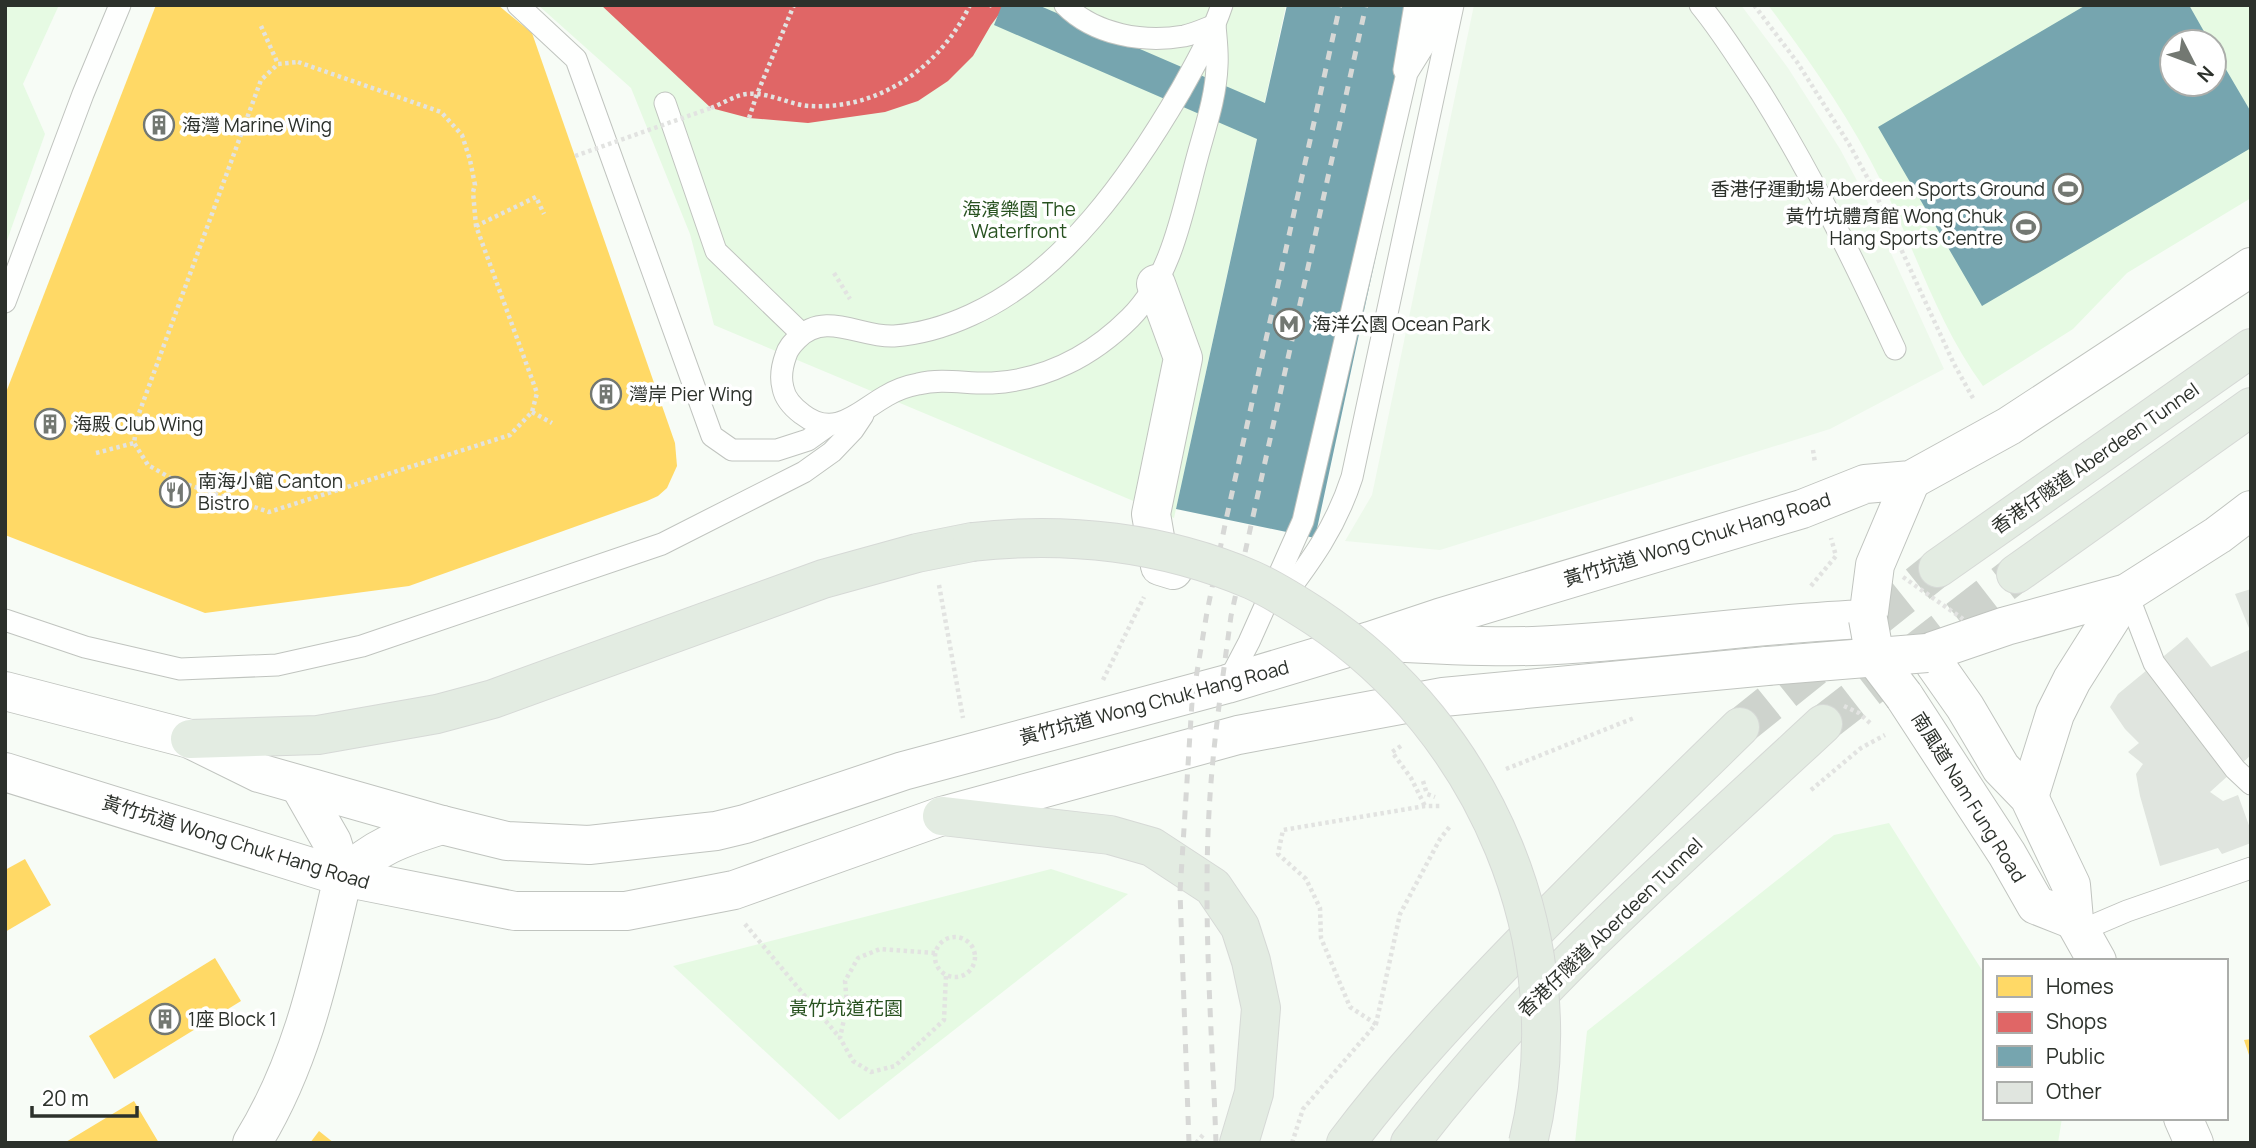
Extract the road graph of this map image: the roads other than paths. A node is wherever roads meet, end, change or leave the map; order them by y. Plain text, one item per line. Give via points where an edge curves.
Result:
1 (120, 5) edge
2 (518, 5) edge
3 (1065, 5) edge
4 (1415, 5) edge
5 (1435, 5) edge
6 (1453, 5) edge
7 (1700, 5) edge
8 (1218, 15) edge
9 (665, 103) dead end
10 (1397, 117) junction
11 (2251, 267) edge
12 (1156, 284) junction
13 (5, 302) edge
14 (802, 334) junction
15 (2251, 348) edge
16 (1895, 349) dead end
17 (2251, 407) edge
18 (866, 410) junction
19 (829, 425) junction
20 (1911, 480) junction
21 (2251, 510) edge
22 (2016, 574) tunnel mouth
23 (1895, 588) junction
24 (2127, 593) junction
25 (1269, 599) junction
26 (5, 620) edge
27 (1370, 641) junction
28 (1249, 642) junction
29 (1875, 658) junction
30 (1933, 661) junction
31 (1227, 684) junction
32 (8, 697) edge
33 (1833, 715) tunnel mouth
34 (1740, 727) tunnel mouth
35 (190, 739) junction
36 (5, 772) edge
37 (2251, 784) edge
38 (300, 786) junction
39 (2029, 797) junction
40 (942, 816) junction
41 (442, 825) junction
42 (2251, 868) edge
43 (343, 877) junction
44 (2084, 937) edge
45 (2184, 1120) edge
46 (1225, 1134) edge
47 (252, 1143) edge
48 (1346, 1143) edge
49 (1410, 1143) edge
50 (1528, 1143) edge
51 (2194, 1143) edge

1 - 13 lane
2 - 19 lane via 576,58 712,436 732,450 777,450 808,440
3 - 8 lane via 1096,26 1125,36 1155,39 1186,36
4 - 10 lane
5 - 10 lane via 1425,44 1407,73
6 - 28 lane via 1343,503 1320,549
7 - 16 lane via 1786,134 1844,240
8 - 12 lane via 1212,103 1173,247
8 - 14 lane via 1194,67 1145,148 1063,250 1037,274 975,313 941,327 890,336 821,325
9 - 14 lane via 716,251
10 - 25 lane via 1303,521
11 - 20 main road, 黃竹坑道 Wong Chuk Hang Road via 2009,426
12 - 18 lane via 1132,316 1102,343 1068,364 1030,377 991,383 928,381 906,386
12 - 25 main road via 1184,358 1151,514 1160,566
14 - 19 lane via 788,349 781,368 783,389 793,407 809,420
15 - 23 highway, 香港仔隧道 Aberdeen Tunnel
17 - 22 highway
18 - 19 lane via 849,421
18 - 26 lane via 832,452 804,472 662,544 362,646 277,665 180,669 85,647
20 - 23 main road via 1875,565
20 - 27 main road, 黃竹坑道 Wong Chuk Hang Road via 1865,484 1802,509
21 - 24 main road, 黃竹坑道 Wong Chuk Hang Road
23 - 27 main road via 1818,604 1534,646
23 - 29 main road, bridge
23 - 30 main road
24 - 30 main road, 黃竹坑道 Wong Chuk Hang Road via 1973,627
24 - 37 lane via 2154,663
24 - 39 main road via 2054,714
25 - 28 lane
27 - 31 main road, 黃竹坑道 Wong Chuk Hang Road
28 - 31 lane
29 - 30 main road, 黃竹坑道 Wong Chuk Hang Road, bridge
29 - 40 main road, 黃竹坑道 Wong Chuk Hang Road, bridge via 1443,697 1238,735
29 - 44 main road, 南風道 Nam Fung Road, bridge via 2007,854 2036,905
30 - 39 main road via 2001,768
31 - 41 main road, 黃竹坑道 Wong Chuk Hang Road via 903,771 716,831 589,845 507,841
32 - 35 main road, 黃竹坑道 Wong Chuk Hang Road
33 - 49 highway, 香港仔隧道 Aberdeen Tunnel via 1556,975
34 - 48 highway via 1474,994
35 - 38 main road, 黃竹坑道 Wong Chuk Hang Road via 259,774
35 - 50 highway, bridge via 318,735 437,714 493,699 823,579 972,542 1031,537 1094,540 1211,564 1254,581 1362,651 1417,705 1481,797 1515,875 1539,985 1538,1091
36 - 43 main road, 黃竹坑道 Wong Chuk Hang Road
38 - 41 main road, 黃竹坑道 Wong Chuk Hang Road
38 - 43 main road via 332,842
39 - 44 main road via 2071,885
40 - 43 main road, 黃竹坑道 Wong Chuk Hang Road via 734,890 626,911 515,911
40 - 46 highway via 1110,835 1152,847 1213,887 1240,927 1261,1008 1254,1093
41 - 43 main road via 399,839 365,857
42 - 44 lane via 2127,911
43 - 47 main road via 299,1047
45 - 51 main road

